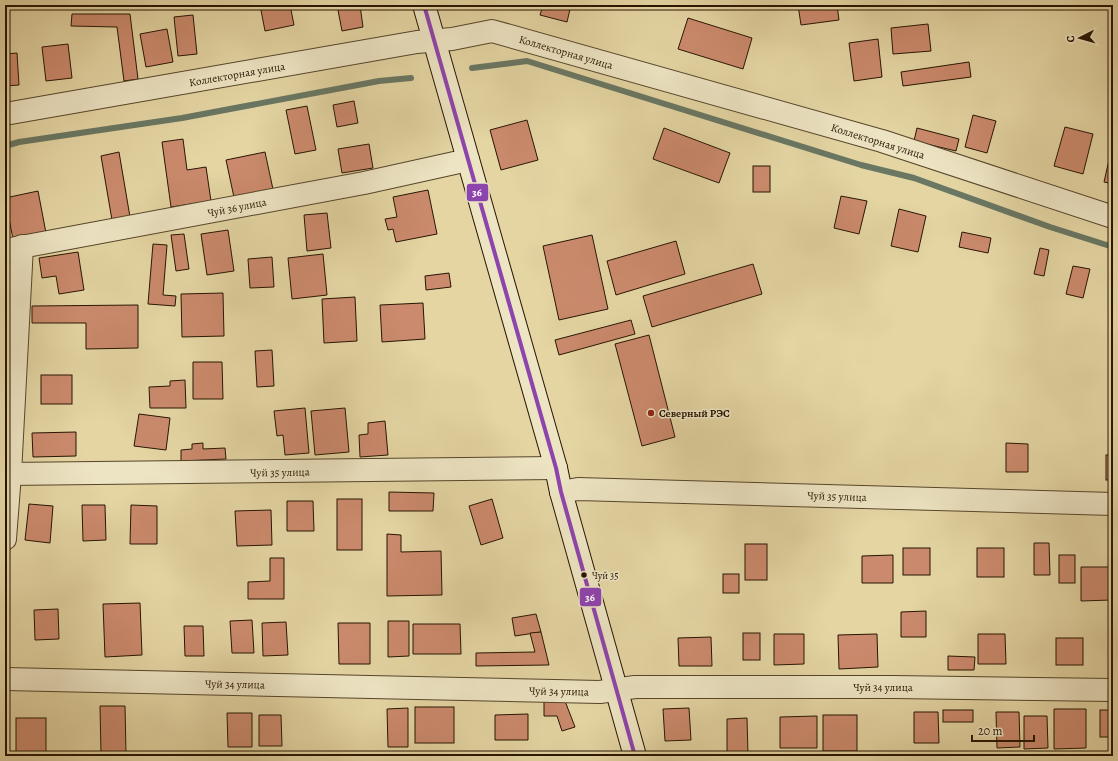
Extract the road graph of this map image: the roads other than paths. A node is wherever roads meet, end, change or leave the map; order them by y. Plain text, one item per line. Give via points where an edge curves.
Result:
1 (424, 5) edge
2 (434, 40) junction
3 (5, 114) edge
4 (468, 160) junction
5 (1113, 217) edge
6 (14, 248) edge
7 (556, 468) junction
8 (8, 474) edge
9 (561, 492) junction
10 (1113, 504) edge
11 (5, 539) edge
12 (5, 679) edge
13 (616, 690) junction
14 (1113, 690) edge
15 (635, 756) edge

1 - 2 street
2 - 3 street, Коллекторная улица
2 - 4 street
2 - 5 street, Коллекторная улица via 492,31 882,141
4 - 6 street, Чуй 36 улица via 364,183
4 - 7 street
6 - 8 street
7 - 8 street, Чуй 35 улица
7 - 9 street
8 - 11 street
9 - 10 street, Чуй 35 улица via 578,489
9 - 13 street
12 - 13 street, Чуй 34 улица via 600,692
13 - 14 street, Чуй 34 улица via 635,687 893,687
13 - 15 street

